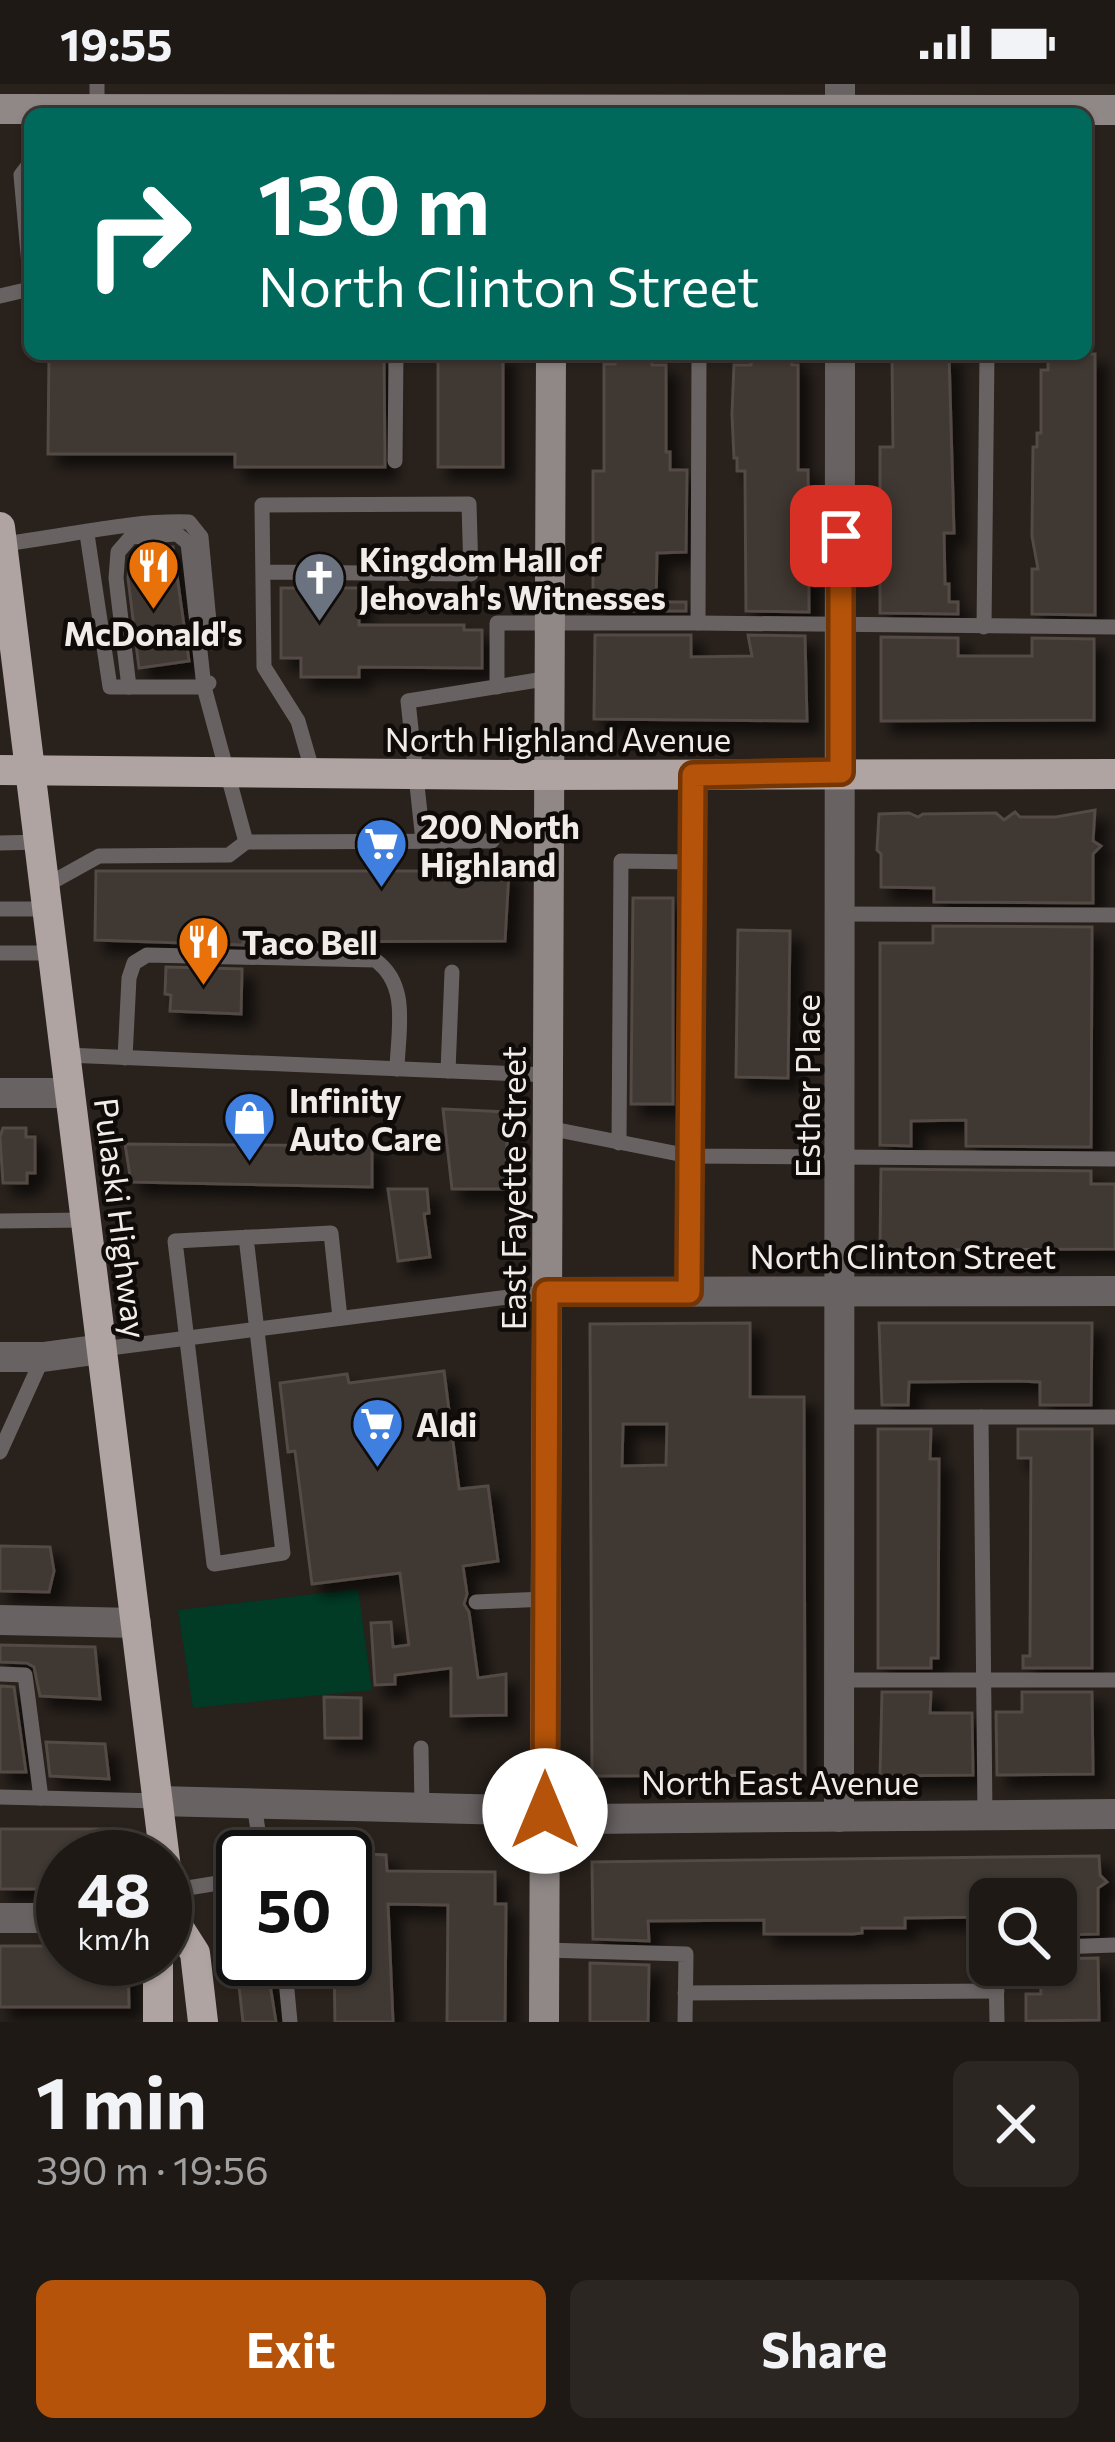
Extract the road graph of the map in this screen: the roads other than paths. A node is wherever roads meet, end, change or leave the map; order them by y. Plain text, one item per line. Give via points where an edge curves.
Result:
1 (245, 96) edge
2 (552, 103) edge
3 (840, 103) edge
4 (104, 104) edge
5 (394, 106) edge
6 (701, 107) edge
7 (72, 108) edge
8 (168, 108) edge
9 (923, 108) edge
10 (24, 172) edge
11 (22, 189) junction
12 (0, 192) edge
13 (24, 211) edge
14 (395, 360) edge
15 (551, 360) edge
16 (699, 360) edge
17 (840, 360) edge
18 (987, 360) edge
19 (395, 461) dead end
20 (88, 534) junction
21 (1, 536) edge
22 (263, 572) junction
23 (550, 622) junction
24 (698, 623) junction
25 (841, 626) junction
26 (984, 627) junction
27 (1115, 627) edge
28 (550, 678) junction
29 (130, 687) junction
30 (204, 687) junction
31 (496, 687) junction
32 (15, 770) edge
33 (227, 772) junction
34 (841, 772) junction
35 (313, 773) junction
36 (414, 774) junction
37 (1115, 774) edge
38 (549, 775) junction
39 (693, 775) junction
40 (492, 841) dead end
41 (40, 842) junction
42 (246, 842) junction
43 (423, 842) junction
44 (0, 843) edge
45 (692, 862) junction
46 (47, 898) junction
47 (0, 909) edge
48 (842, 914) junction
49 (1115, 915) edge
50 (670, 928) dead end
51 (692, 929) junction
52 (0, 953) edge
53 (53, 953) junction
54 (671, 961) dead end
55 (691, 961) junction
56 (452, 972) dead end
57 (670, 998) dead end
58 (691, 998) junction
59 (669, 1033) dead end
60 (690, 1033) junction
61 (66, 1055) junction
62 (125, 1058) junction
63 (670, 1068) dead end
64 (397, 1069) junction
65 (690, 1069) junction
66 (448, 1071) junction
67 (548, 1075) junction
68 (0, 1093) edge
69 (70, 1093) junction
70 (548, 1128) junction
71 (619, 1143) junction
72 (689, 1156) junction
73 (842, 1159) junction
74 (1115, 1159) edge
75 (86, 1220) junction
76 (0, 1221) edge
77 (246, 1238) junction
78 (842, 1291) junction
79 (1115, 1291) edge
80 (547, 1292) junction
81 (689, 1292) junction
82 (340, 1318) junction
83 (258, 1329) junction
84 (187, 1338) junction
85 (102, 1349) junction
86 (0, 1357) edge
87 (43, 1357) junction
88 (841, 1417) junction
89 (981, 1417) junction
90 (1115, 1417) edge
91 (0, 1452) edge
92 (546, 1599) junction
93 (476, 1602) dead end
94 (0, 1620) edge
95 (136, 1623) junction
96 (0, 1674) edge
97 (840, 1680) junction
98 (983, 1680) junction
99 (1115, 1680) edge
100 (421, 1748) dead end
101 (0, 1797) edge
102 (41, 1798) junction
103 (158, 1802) junction
104 (254, 1804) junction
105 (422, 1808) junction
106 (545, 1811) junction
107 (1115, 1814) edge
108 (986, 1816) junction
109 (839, 1817) junction
110 (160, 1830) edge
111 (258, 1830) edge
112 (0, 1918) edge
113 (36, 1918) edge
114 (1115, 1945) edge
115 (1077, 1946) edge
116 (192, 1948) edge
117 (544, 1950) junction
118 (158, 1986) edge
119 (287, 1986) edge
120 (997, 1986) edge
121 (997, 1991) junction
122 (685, 1994) junction
123 (158, 2022) edge
124 (203, 2022) edge
125 (290, 2022) edge
126 (544, 2022) edge
127 (685, 2022) edge
128 (997, 2022) edge

1 - 5 street
1 - 8 street
2 - 5 street
2 - 6 street
3 - 6 street
3 - 9 street
4 - 7 street
10 - 11 lane
11 - 12 lane
11 - 13 lane
14 - 19 lane
15 - 23 street, East Fayette Street
16 - 24 lane
17 - 25 street, Esther Place
18 - 26 lane
20 - 21 lane
20 - 29 lane via 110,687
20 - 30 lane via 145,521 189,522 202,537 213,680
21 - 32 main road, Pulaski Highway
22 - 22 lane via 471,574 469,504 262,505
22 - 35 lane via 264,667 298,722
23 - 24 lane
23 - 28 street, East Fayette Street
23 - 31 lane via 497,623
24 - 25 lane
25 - 26 lane
25 - 34 street, Esther Place
26 - 27 lane
28 - 31 lane
28 - 38 street, East Fayette Street
29 - 30 lane
29 - 30 lane via 118,552 131,537 152,533 188,543
30 - 33 lane
31 - 36 lane via 408,701
32 - 33 main road, North Highland Avenue
32 - 41 main road, Pulaski Highway
33 - 35 main road, North Highland Avenue
33 - 42 lane
34 - 37 main road, North Highland Avenue
34 - 39 main road, North Highland Avenue
34 - 48 street, Esther Place
35 - 36 main road, North Highland Avenue
36 - 38 main road, North Highland Avenue
36 - 43 lane
38 - 39 main road, North Highland Avenue
38 - 67 street, East Fayette Street
39 - 45 lane
40 - 43 lane
41 - 44 lane
41 - 46 main road, Pulaski Highway
42 - 43 lane
42 - 46 lane via 229,855 99,856
45 - 51 lane
45 - 71 lane via 621,861 628,1067
46 - 47 lane
46 - 53 main road, Pulaski Highway
48 - 49 lane
48 - 73 street, Esther Place
50 - 51 lane
51 - 55 lane
52 - 53 lane
53 - 61 main road, Pulaski Highway
54 - 55 lane
55 - 58 lane
56 - 66 lane
57 - 58 lane
58 - 60 lane
59 - 60 lane
60 - 65 lane
61 - 62 lane
61 - 69 main road, Pulaski Highway
62 - 64 lane
62 - 64 lane via 129,978 147,955 375,960 399,987
63 - 65 lane
64 - 66 lane
65 - 72 lane
66 - 67 lane
67 - 70 street, East Fayette Street
68 - 69 street
69 - 75 main road, Pulaski Highway
70 - 71 lane
70 - 80 street, East Fayette Street
71 - 72 lane
72 - 73 lane
72 - 81 lane
73 - 74 lane
73 - 78 street, Esther Place
75 - 76 lane
75 - 85 main road, Pulaski Highway
77 - 82 lane via 331,1233
77 - 83 lane
77 - 84 lane via 175,1241
78 - 79 street, North Clinton Street
78 - 81 street, North Clinton Street
78 - 88 street, Esther Place
80 - 81 street, North Clinton Street
80 - 82 lane
80 - 92 street, East Fayette Street
82 - 83 lane
83 - 84 lane
83 - 84 lane via 283,1553 214,1564
84 - 85 lane
85 - 87 street
85 - 95 main road, Pulaski Highway
86 - 87 street
87 - 91 lane
88 - 89 lane
88 - 97 street, Esther Place
89 - 90 lane
89 - 98 lane
92 - 93 lane
92 - 106 street, East Fayette Street
94 - 95 street
95 - 103 main road, Pulaski Highway
96 - 102 lane via 25,1675
97 - 98 lane
97 - 109 street, Esther Place
98 - 99 lane
98 - 108 lane
100 - 105 lane
101 - 102 lane
102 - 103 lane
103 - 104 street, North East Avenue
103 - 110 main road, Pulaski Highway
104 - 105 street, North East Avenue
104 - 111 lane
105 - 106 street, North East Avenue
106 - 109 street, North East Avenue via 584,1819
106 - 117 street, East Fayette Street
107 - 108 street, North East Avenue
108 - 109 street, North East Avenue
112 - 113 street
114 - 115 lane
116 - 124 main road, Pulaski Highway
117 - 122 lane via 686,1954
117 - 126 street, East Fayette Street
118 - 123 main road
119 - 125 lane
120 - 121 lane
121 - 122 lane
121 - 128 lane
122 - 127 lane

